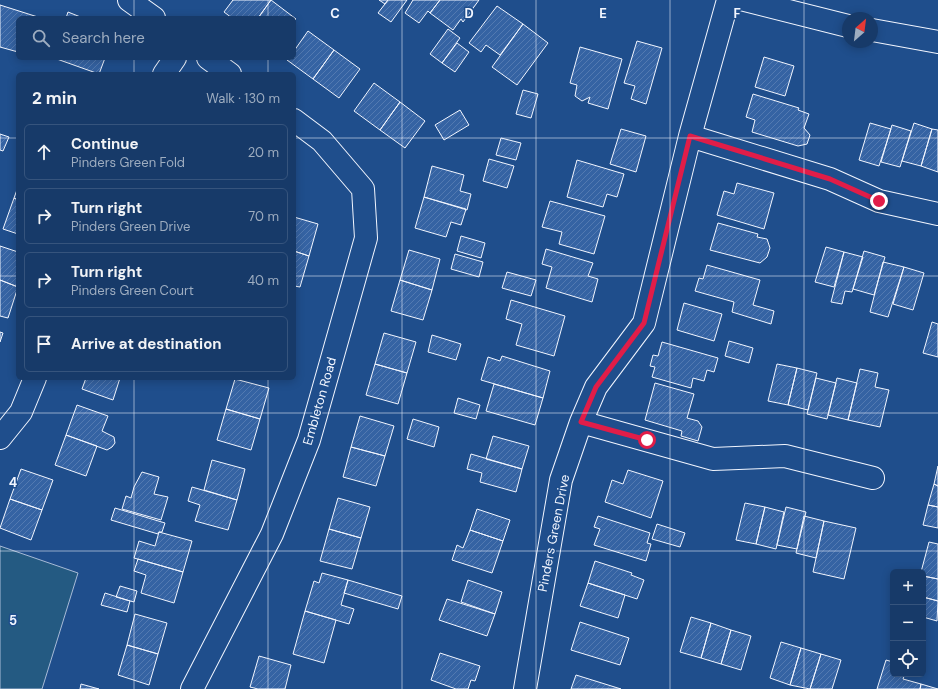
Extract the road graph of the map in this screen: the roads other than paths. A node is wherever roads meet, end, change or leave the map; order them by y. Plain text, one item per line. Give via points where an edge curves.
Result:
1 (129, 0) edge
2 (728, 0) edge
3 (746, 0) edge
4 (151, 16) edge
5 (842, 24) edge
6 (878, 31) edge
7 (938, 42) edge
8 (174, 60) edge
9 (211, 60) edge
10 (165, 72) edge
11 (227, 72) edge
12 (296, 122) edge
13 (690, 136) junction
14 (938, 214) edge
15 (34, 380) edge
16 (581, 422) junction
17 (0, 438) edge
18 (873, 478) dead end
19 (192, 689) edge
20 (525, 689) edge

1 - 4 street
2 - 13 street, Pinders Green Drive
3 - 5 street
6 - 7 street
8 - 10 street
9 - 11 street
12 - 19 street, Embleton Road via 322,141 363,189 366,238 309,440 272,534
13 - 14 street via 830,179 879,201
13 - 16 street, Pinders Green Drive via 644,323 596,387
15 - 17 street via 21,412
16 - 18 street via 713,459 785,456
16 - 20 street, Pinders Green Drive via 561,480

